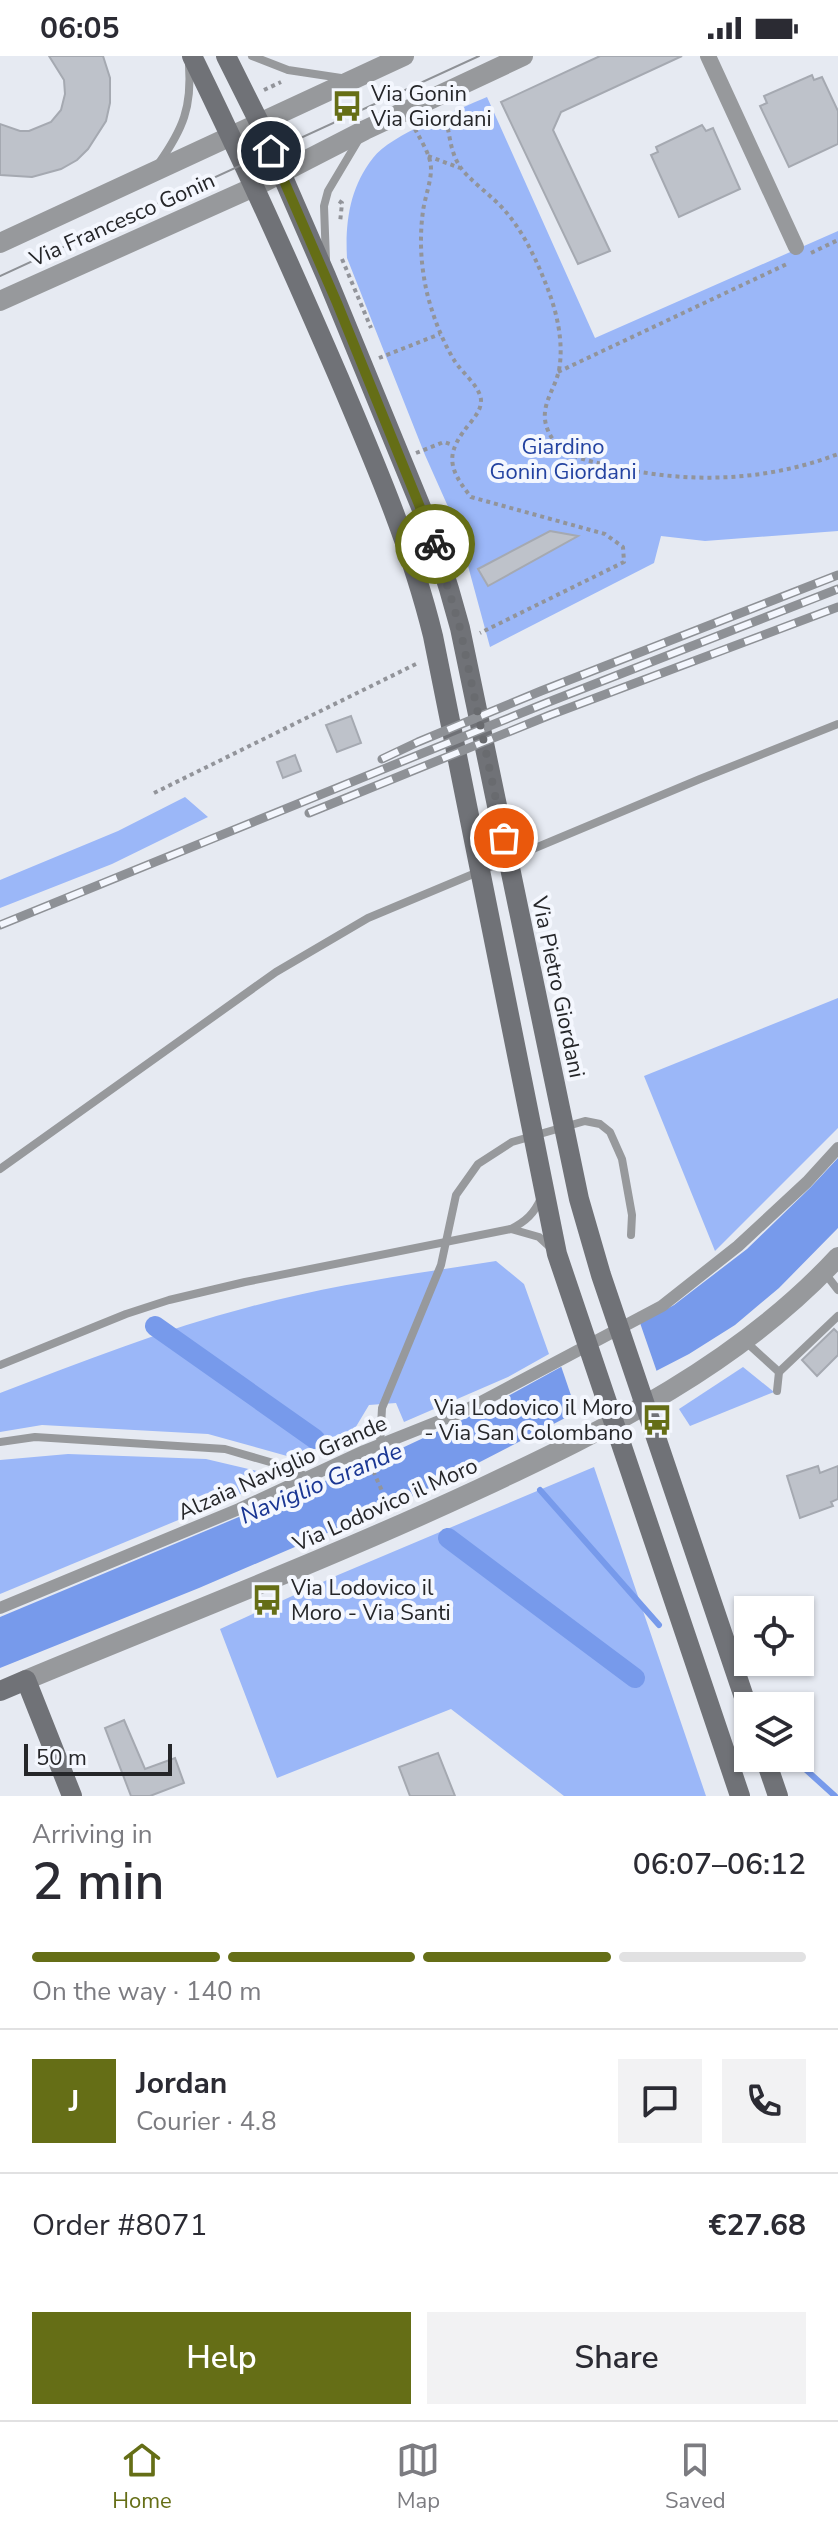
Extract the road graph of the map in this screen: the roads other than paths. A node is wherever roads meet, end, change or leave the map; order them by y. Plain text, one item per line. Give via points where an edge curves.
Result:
1 (190, 56) edge
2 (226, 56) edge
3 (252, 56) edge
4 (404, 56) edge
5 (523, 56) edge
6 (708, 56) edge
7 (354, 79) junction
8 (259, 122) junction
9 (365, 130) junction
10 (232, 136) junction
11 (154, 171) junction
12 (281, 174) junction
13 (256, 186) junction
14 (0, 243) edge
15 (796, 247) dead end
16 (326, 276) junction
17 (0, 301) edge
18 (838, 724) edge
19 (838, 1148) edge
20 (0, 1169) edge
21 (544, 1191) junction
22 (511, 1229) junction
23 (631, 1235) dead end
24 (557, 1254) junction
25 (831, 1264) edge
26 (838, 1290) edge
27 (838, 1316) edge
28 (745, 1342) junction
29 (0, 1365) edge
30 (779, 1372) junction
31 (777, 1391) dead end
32 (0, 1442) edge
33 (380, 1445) junction
34 (308, 1478) junction
35 (0, 1608) edge
36 (26, 1680) junction
37 (0, 1691) edge
38 (742, 1692) edge
39 (770, 1772) edge
40 (72, 1796) edge
41 (740, 1796) edge
42 (778, 1796) edge

1 - 10 main road
1 - 11 lane, Via Francesco Gonin via 185,120
2 - 8 main road, Via Pietro Giordani
3 - 7 lane via 288,70
4 - 7 street, Via Francesco Gonin
5 - 9 street, Via Francesco Gonin
6 - 15 street
7 - 8 street, Via Francesco Gonin
8 - 10 street, Via Francesco Gonin
8 - 12 main road, Via Pietro Giordani
9 - 12 street, Via Francesco Gonin
9 - 16 lane, Via Pietro Giordani via 328,191
10 - 11 street, Via Francesco Gonin
10 - 13 main road
11 - 14 street, Via Francesco Gonin
12 - 13 street, Via Francesco Gonin
12 - 16 main road, Via Pietro Giordani
13 - 17 street, Via Francesco Gonin
13 - 21 main road via 403,530 423,594
16 - 38 main road, Via Pietro Giordani via 430,529 449,589 579,1199
18 - 20 lane via 368,918 276,972
19 - 33 street, Alzaia Naviglio Grande via 738,1246 662,1306 462,1412
21 - 22 lane via 535,1212
21 - 24 main road
22 - 24 lane via 539,1237
22 - 29 lane via 169,1300
23 - 33 lane via 622,1159 610,1132 600,1124 585,1121 512,1142 478,1164 456,1195 441,1265 382,1408
24 - 41 main road
25 - 26 lane
25 - 28 street, Via Lodovico il Moro
27 - 30 lane
28 - 30 lane
28 - 36 street, Via Lodovico il Moro via 666,1395 568,1448 412,1520
30 - 31 lane
32 - 34 lane via 35,1437 225,1449
33 - 34 street, Alzaia Naviglio Grande
34 - 35 street, Alzaia Naviglio Grande
36 - 37 main road, Via Lodovico il Moro
36 - 40 main road
39 - 42 main road

